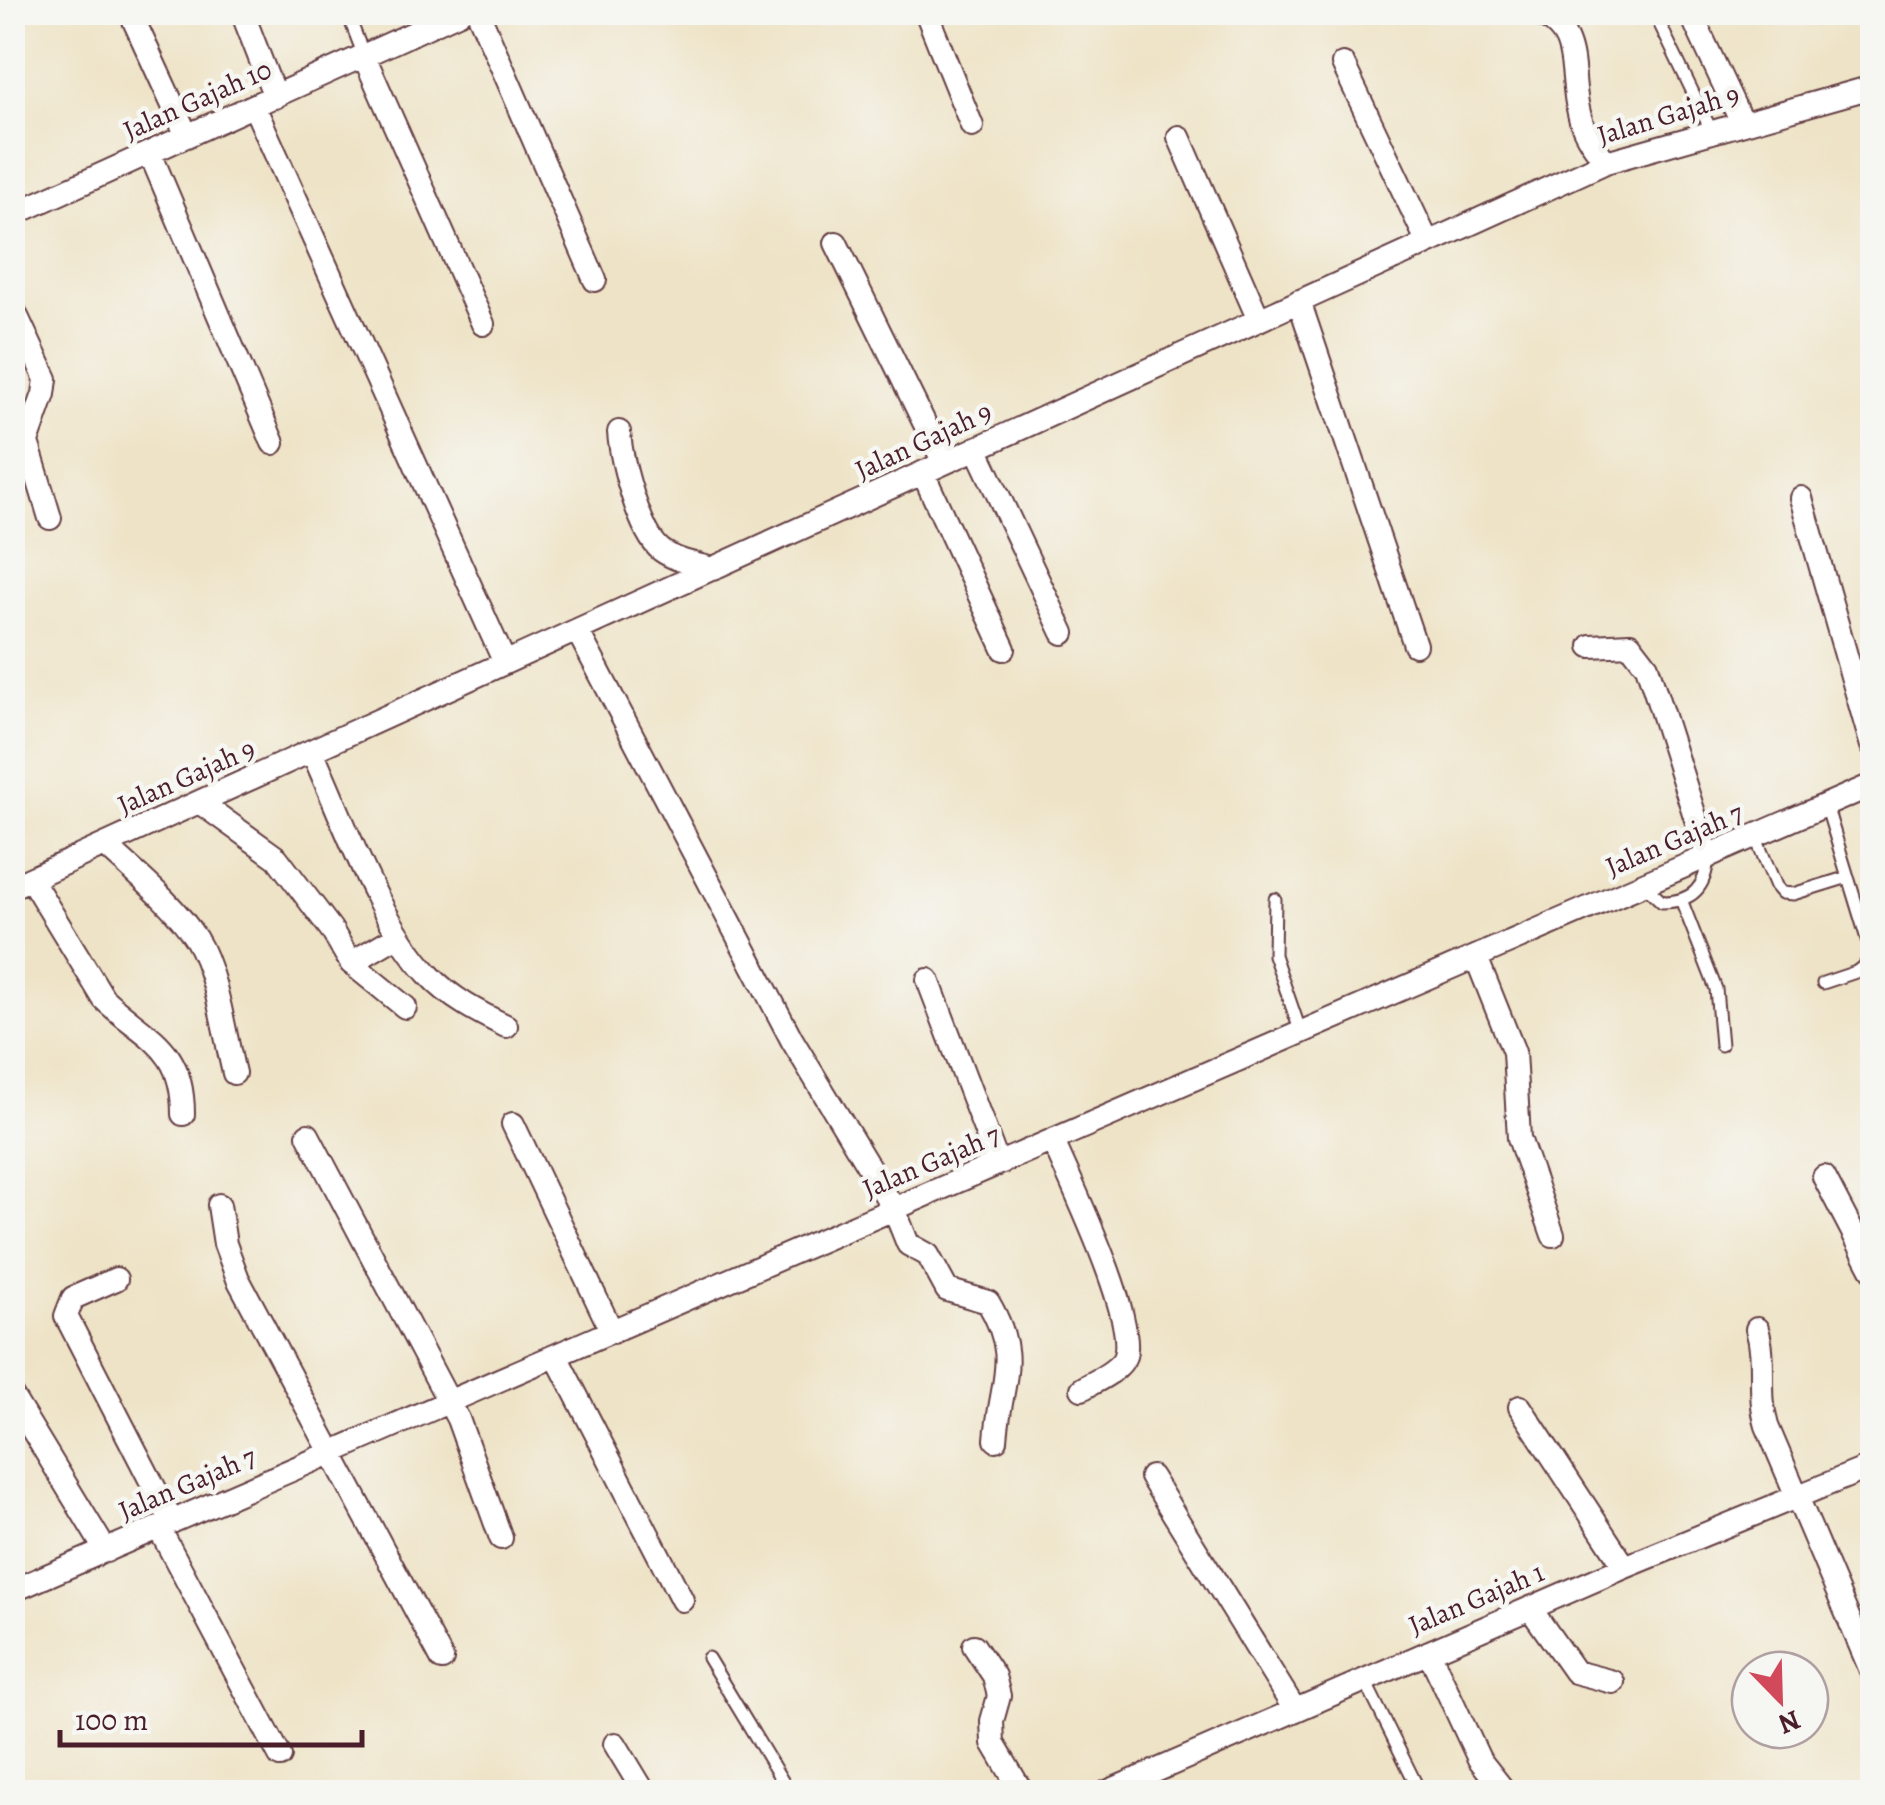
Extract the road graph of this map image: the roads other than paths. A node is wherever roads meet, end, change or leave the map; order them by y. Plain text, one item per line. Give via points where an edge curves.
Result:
1 (130, 12) edge
2 (242, 12) edge
3 (347, 12) edge
4 (460, 12) edge
5 (478, 12) edge
6 (926, 12) edge
7 (1532, 12) edge
8 (1654, 12) edge
9 (1690, 12) edge
10 (364, 56) junction
11 (1343, 64) dead end
12 (1872, 86) edge
13 (265, 101) junction
14 (1742, 124) junction
15 (972, 126) dead end
16 (1712, 132) junction
17 (187, 136) junction
18 (1179, 137) dead end
19 (150, 153) junction
20 (1606, 162) junction
21 (12, 216) edge
22 (836, 243) dead end
23 (1428, 243) junction
24 (595, 280) dead end
25 (1300, 302) junction
26 (12, 306) edge
27 (1259, 320) junction
28 (483, 324) dead end
29 (619, 432) dead end
30 (273, 443) dead end
31 (976, 448) junction
32 (933, 468) junction
33 (1800, 498) dead end
34 (50, 518) dead end
35 (713, 568) junction
36 (576, 630) junction
37 (1063, 633) dead end
38 (1415, 645) dead end
39 (1592, 646) dead end
40 (1004, 649) dead end
41 (505, 663) junction
42 (1872, 746) edge
43 (312, 751) junction
44 (1872, 786) edge
45 (202, 804) junction
46 (1826, 805) junction
47 (1756, 836) junction
48 (105, 845) junction
49 (1708, 857) junction
50 (1848, 877) junction
51 (22, 883) edge
52 (1644, 885) junction
53 (1276, 900) dead end
54 (1682, 902) junction
55 (397, 936) junction
56 (1476, 957) junction
57 (351, 963) junction
58 (928, 980) dead end
59 (1823, 983) dead end
60 (405, 1007) dead end
61 (506, 1026) dead end
62 (1301, 1033) junction
63 (1721, 1045) dead end
64 (234, 1072) dead end
65 (183, 1114) dead end
66 (513, 1124) dead end
67 (308, 1135) dead end
68 (1053, 1140) junction
69 (998, 1164) junction
70 (1824, 1177) dead end
71 (219, 1204) dead end
72 (894, 1210) junction
73 (1552, 1234) dead end
74 (1872, 1269) edge
75 (116, 1279) dead end
76 (1758, 1329) dead end
77 (612, 1332) junction
78 (556, 1356) junction
79 (1082, 1389) dead end
80 (12, 1396) edge
81 (448, 1403) junction
82 (1520, 1407) dead end
83 (996, 1440) dead end
84 (330, 1454) junction
85 (1872, 1466) edge
86 (1150, 1478) dead end
87 (1798, 1498) junction
88 (166, 1525) junction
89 (501, 1538) dead end
90 (106, 1551) junction
91 (1625, 1567) junction
92 (12, 1592) edge
93 (682, 1600) dead end
94 (1530, 1608) junction
95 (974, 1646) dead end
96 (1429, 1652) junction
97 (708, 1658) dead end
98 (442, 1659) dead end
99 (1872, 1673) edge
100 (1364, 1679) junction
101 (1614, 1682) dead end
102 (1295, 1710) junction
103 (615, 1744) dead end
104 (280, 1756) dead end
105 (1118, 1790) edge
106 (644, 1792) edge
107 (789, 1792) edge
108 (1022, 1792) edge
109 (1420, 1792) edge
110 (1505, 1792) edge

1 - 17 street
2 - 13 street
3 - 10 lane
4 - 10 street, Jalan Gajah 10
5 - 24 street
6 - 15 street
7 - 20 street via 1548,18 1572,48 1580,117
8 - 16 lane
9 - 14 street
10 - 13 street, Jalan Gajah 10
10 - 28 street
11 - 23 street
12 - 14 street, Jalan Gajah 9
13 - 17 street, Jalan Gajah 10
13 - 41 street
14 - 16 street, Jalan Gajah 9
16 - 20 street, Jalan Gajah 9
17 - 19 street, Jalan Gajah 10
18 - 27 street
19 - 21 street, Jalan Gajah 10
19 - 30 street
20 - 23 street, Jalan Gajah 9
22 - 32 street
23 - 25 street, Jalan Gajah 9
25 - 27 street, Jalan Gajah 9
25 - 38 street
26 - 34 street via 46,379 27,442
27 - 31 street, Jalan Gajah 9
29 - 35 street via 625,474 659,549
31 - 32 street, Jalan Gajah 9
31 - 37 street
32 - 35 street, Jalan Gajah 9
32 - 40 street
33 - 42 street
35 - 36 street, Jalan Gajah 9
36 - 41 street, Jalan Gajah 9
36 - 72 street via 792,1040
39 - 49 street via 1630,644 1640,653
41 - 43 street, Jalan Gajah 9
43 - 45 street, Jalan Gajah 9
43 - 55 street
44 - 46 street, Jalan Gajah 7
45 - 48 street, Jalan Gajah 9
45 - 57 street via 278,858
46 - 47 street, Jalan Gajah 7
46 - 50 lane
47 - 49 street, Jalan Gajah 7
47 - 50 lane via 1782,893
48 - 51 street, Jalan Gajah 9
48 - 64 street via 195,938
49 - 52 street, Jalan Gajah 7
49 - 54 lane via 1707,877
50 - 59 lane via 1869,962
51 - 65 street via 104,999 164,1049 183,1093
52 - 54 lane via 1662,902
52 - 56 street, Jalan Gajah 7
53 - 62 lane via 1274,955
54 - 63 lane via 1716,989
55 - 57 street
55 - 61 street via 430,977
56 - 62 street, Jalan Gajah 7
56 - 73 street via 1514,1052 1520,1138
57 - 60 street
58 - 69 street
62 - 68 street, Jalan Gajah 7
66 - 77 street
67 - 81 street
68 - 69 street, Jalan Gajah 7
68 - 79 street via 1123,1318 1126,1353 1120,1365
69 - 72 street, Jalan Gajah 7
70 - 74 street
71 - 84 street via 238,1279
72 - 77 street, Jalan Gajah 7
72 - 83 street via 908,1244 928,1255 947,1290 988,1302 997,1318 1008,1374
75 - 88 street via 73,1298 66,1316
76 - 87 street via 1762,1410
77 - 78 street, Jalan Gajah 7
78 - 81 street, Jalan Gajah 7
78 - 93 street
80 - 90 street
81 - 84 street, Jalan Gajah 7
81 - 89 street
82 - 91 street
84 - 88 street, Jalan Gajah 7
84 - 98 street
85 - 87 street, Jalan Gajah 1
86 - 102 street
87 - 91 street, Jalan Gajah 1
87 - 99 street
88 - 90 street, Jalan Gajah 7
88 - 104 street
90 - 92 street, Jalan Gajah 7
91 - 94 street, Jalan Gajah 1
94 - 96 street, Jalan Gajah 1
94 - 101 street via 1575,1672
95 - 108 street via 999,1696 993,1743
96 - 100 street, Jalan Gajah 1
96 - 110 street via 1479,1759
97 - 107 lane
100 - 102 street, Jalan Gajah 1
100 - 109 lane
102 - 105 street, Jalan Gajah 1
103 - 106 street

